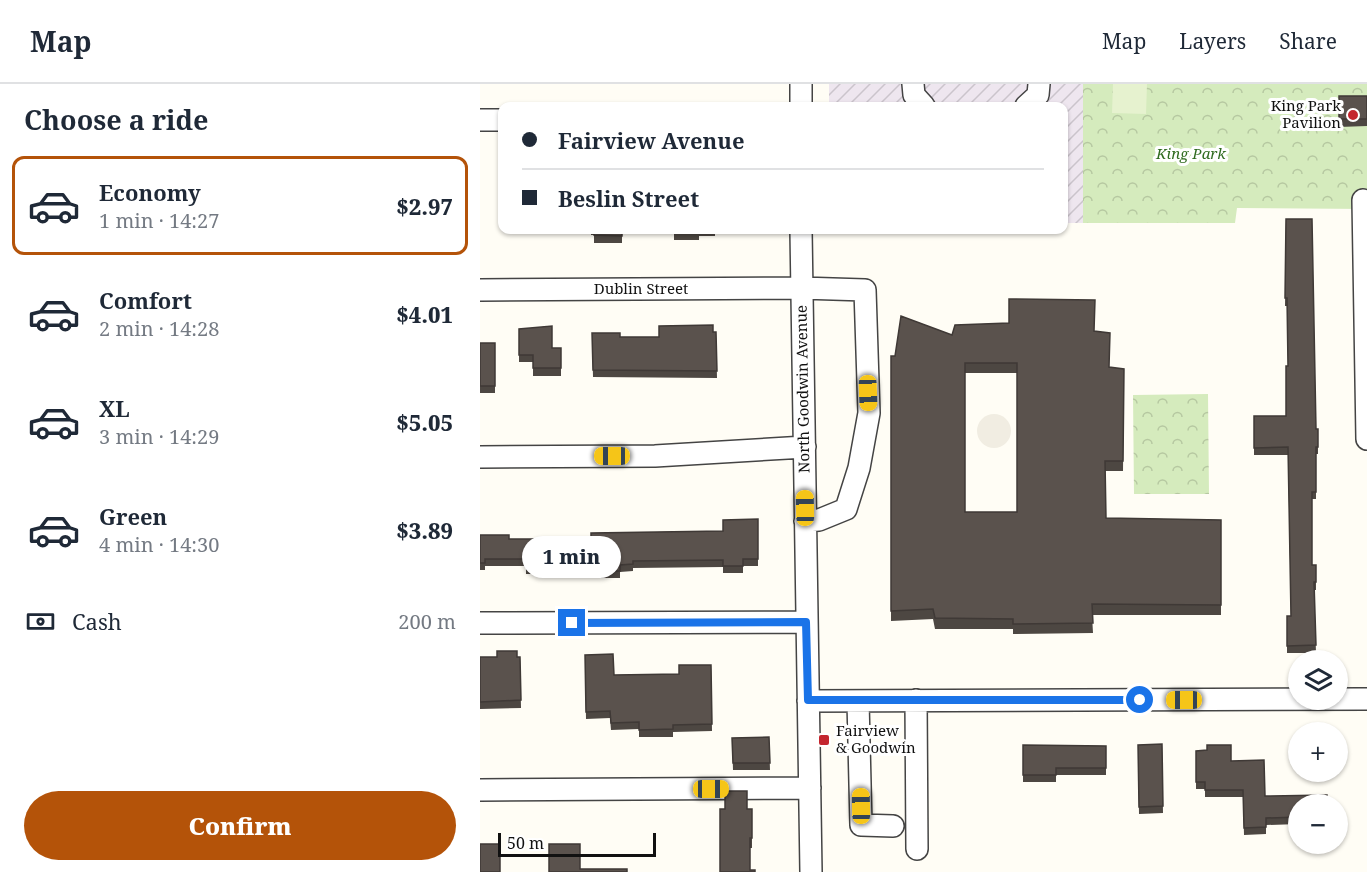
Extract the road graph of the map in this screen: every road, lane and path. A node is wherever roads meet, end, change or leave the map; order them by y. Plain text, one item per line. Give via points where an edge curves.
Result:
1 (801, 84) edge
2 (913, 84) edge
3 (1039, 84) edge
4 (801, 102) edge
5 (920, 102) edge
6 (1030, 102) edge
7 (480, 120) edge
8 (498, 120) edge
9 (1363, 200) dead end
10 (801, 234) edge
11 (801, 288) junction
12 (480, 290) edge
13 (1367, 439) edge
14 (804, 447) junction
15 (480, 457) edge
16 (805, 521) junction
17 (806, 622) junction
18 (480, 623) edge
19 (1367, 699) edge
20 (808, 700) junction
21 (858, 700) junction
22 (916, 700) junction
23 (810, 788) junction
24 (480, 790) edge
25 (894, 826) dead end
26 (917, 849) dead end
27 (811, 872) edge

1 - 4 street
2 - 5 street via 914,95
3 - 6 street via 1038,95
7 - 8 street
9 - 13 street
10 - 11 street, North Goodwin Avenue
11 - 12 street, Dublin Street
11 - 14 street, North Goodwin Avenue
11 - 16 street, Dublin Street via 865,290 869,413 859,468 846,509
14 - 15 street via 655,456
14 - 16 street, North Goodwin Avenue
16 - 17 street, North Goodwin Avenue
17 - 18 street
17 - 20 street, North Goodwin Avenue
19 - 22 street
20 - 21 street
20 - 23 street, North Goodwin Avenue
21 - 22 street
21 - 25 street via 861,825
22 - 26 street
23 - 24 street
23 - 27 street, North Goodwin Avenue

